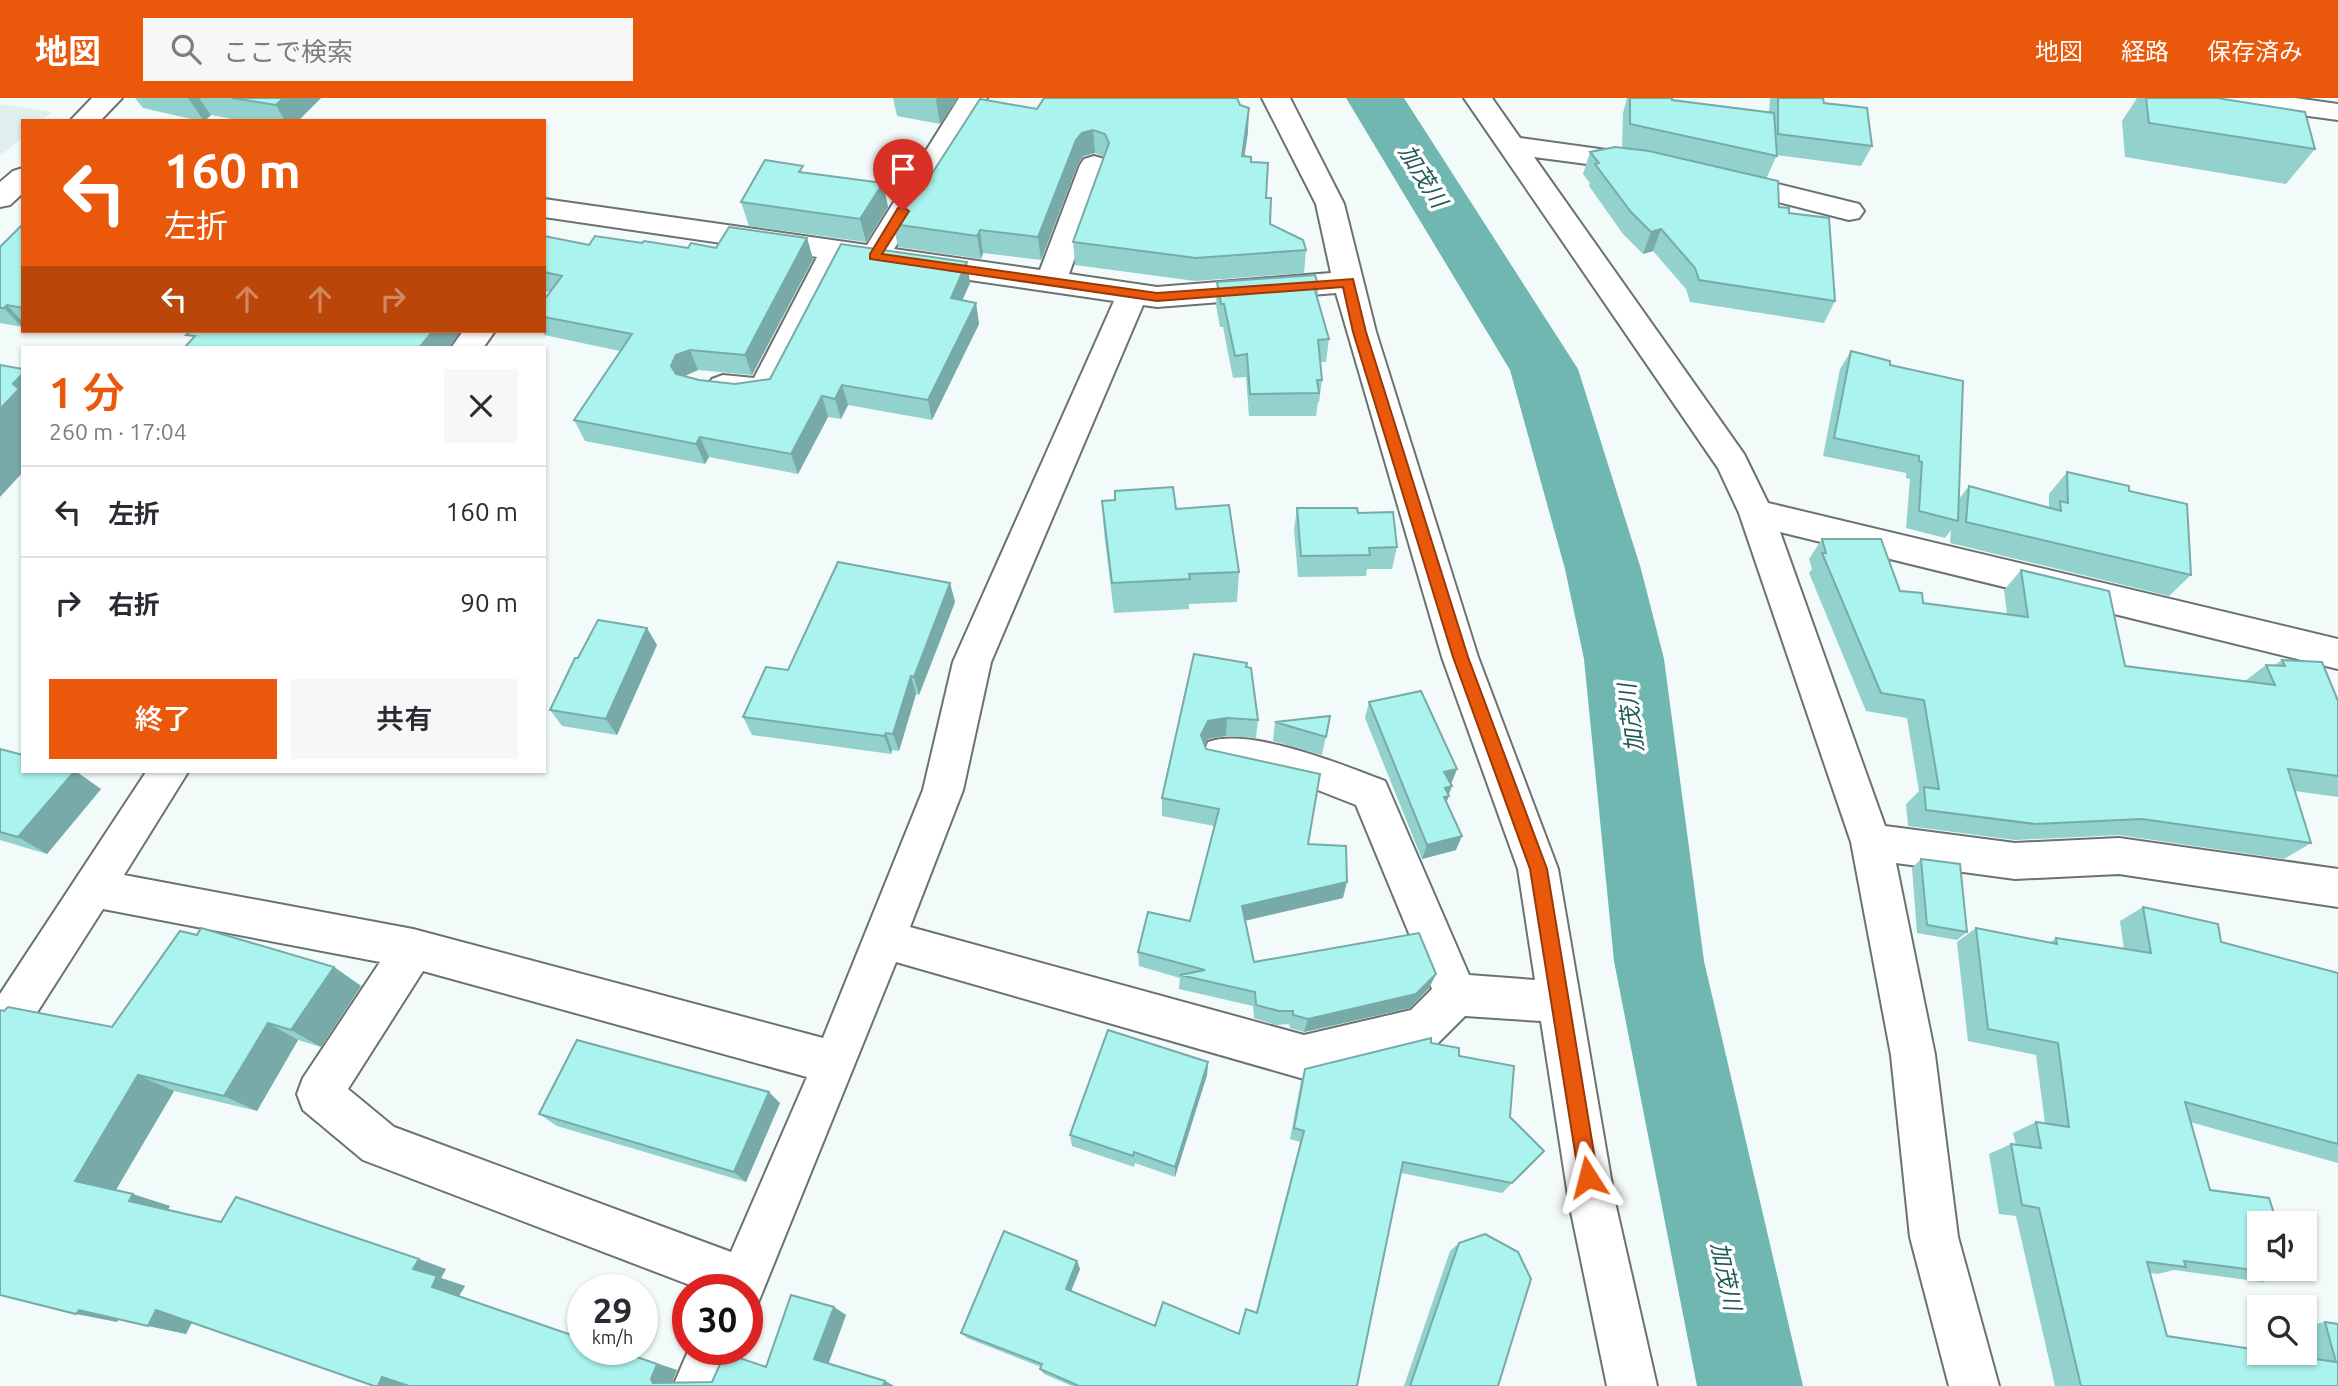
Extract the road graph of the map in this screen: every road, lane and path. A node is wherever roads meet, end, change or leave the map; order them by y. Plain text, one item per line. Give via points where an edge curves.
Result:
1 (108, 98) edge
2 (974, 98) edge
3 (1276, 98) edge
4 (1478, 98) edge
5 (2234, 98) edge
6 (2338, 112) edge
7 (91, 119) edge
8 (1514, 146) junction
9 (1094, 165) dead end
10 (1669, 168) edge
11 (1709, 177) edge
12 (21, 179) edge
13 (0, 198) edge
14 (1849, 211) dead end
15 (554, 217) edge
16 (835, 251) junction
17 (874, 257) junction
18 (1051, 281) junction
19 (1348, 282) junction
20 (1133, 293) junction
21 (698, 385) edge
22 (1756, 513) junction
23 (2320, 661) edge
24 (1222, 754) edge
25 (167, 773) edge
26 (1871, 842) junction
27 (93, 888) junction
28 (2338, 888) edge
29 (884, 939) junction
30 (413, 949) junction
31 (1455, 995) junction
32 (1560, 1002) junction
33 (0, 1032) edge
34 (835, 1063) junction
35 (713, 1274) edge
36 (746, 1274) edge
37 (707, 1365) edge
38 (698, 1386) edge
39 (1632, 1386) edge
40 (1974, 1386) edge

1 - 7 main road
2 - 17 main road
3 - 19 main road via 1330,204
4 - 8 main road
5 - 6 main road
8 - 10 main road
8 - 22 main road via 1732,463
9 - 18 main road
11 - 14 main road
12 - 13 main road
15 - 16 main road
16 - 17 main road
16 - 21 main road via 764,390
17 - 18 main road
18 - 20 main road
19 - 20 main road via 1157,297
19 - 32 main road via 1460,657 1538,869
20 - 29 main road via 972,662 943,790
22 - 23 main road
22 - 26 main road
24 - 31 main road via 1307,768 1371,793
25 - 27 main road
26 - 28 main road via 2015,860 2119,856
26 - 40 main road via 1913,1055 1934,1237
27 - 30 main road
27 - 33 main road
29 - 31 main road via 1304,1057 1423,1028
29 - 34 main road
30 - 34 main road
30 - 35 main road via 319,1094 379,1144
31 - 32 main road
32 - 39 main road via 1592,1202
34 - 36 main road
37 - 38 main road

